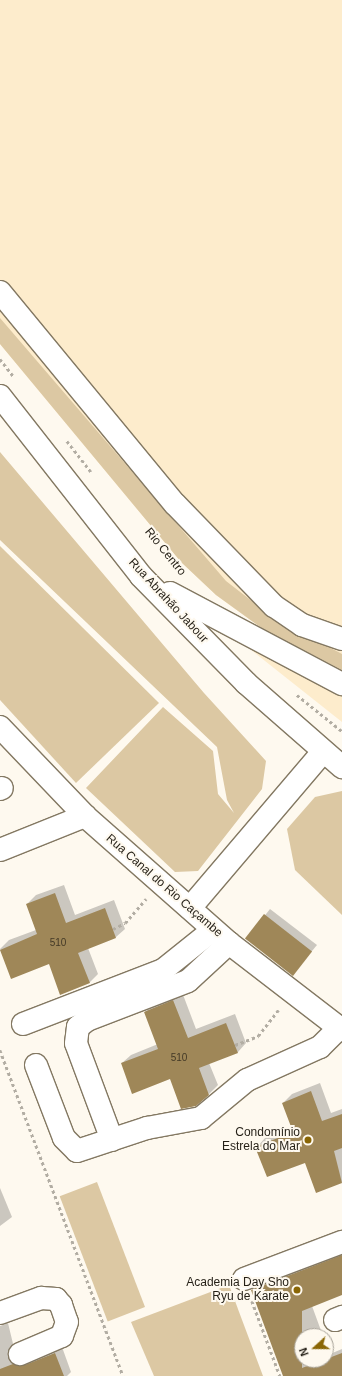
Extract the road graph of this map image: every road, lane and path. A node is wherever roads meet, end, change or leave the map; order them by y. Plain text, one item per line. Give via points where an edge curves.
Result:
1 (0, 292) edge
2 (0, 360) edge
3 (20, 383) dead end
4 (0, 396) edge
5 (64, 437) dead end
6 (93, 474) dead end
7 (141, 576) junction
8 (342, 639) edge
9 (342, 684) edge
10 (292, 691) dead end
11 (0, 727) edge
12 (342, 730) edge
13 (324, 752) junction
14 (342, 767) edge
15 (85, 816) junction
16 (0, 850) edge
17 (146, 899) dead end
18 (190, 908) junction
19 (113, 929) dead end
20 (221, 937) junction
21 (280, 1006) dead end
22 (23, 1024) dead end
23 (340, 1029) edge
24 (235, 1046) dead end
25 (0, 1050) edge
26 (36, 1065) dead end
27 (112, 1140) junction
28 (342, 1242) edge
29 (244, 1280) joint
30 (0, 1313) edge
31 (20, 1354) dead end
32 (123, 1376) edge
33 (280, 1376) edge

1 - 8 street via 156,482 274,606 302,624
2 - 3 path
4 - 7 street, Rua Abrahão Jabour
5 - 6 path
7 - 9 street via 207,616
7 - 13 street, Rua Abrahão Jabour via 246,683
10 - 12 path
11 - 15 street, Rua Canal do Rio Caçambe
13 - 14 street, Rua Abrahão Jabour
13 - 18 street
15 - 16 street
15 - 18 street, Rua Canal do Rio Caçambe
17 - 19 path via 125,923
18 - 20 street, Rua Canal do Rio Caçambe
20 - 22 street via 163,970
20 - 23 street, Rua Canal do Rio Caçambe
20 - 27 street via 188,981 87,1020 78,1027 76,1043
21 - 24 path via 258,1036
23 - 27 street via 320,1047 247,1080 201,1118 148,1128
25 - 32 path
26 - 27 street via 69,1146 77,1151
28 - 29 street
29 - 33 path
30 - 31 street via 41,1298 56,1299 61,1305 67,1322 62,1336

